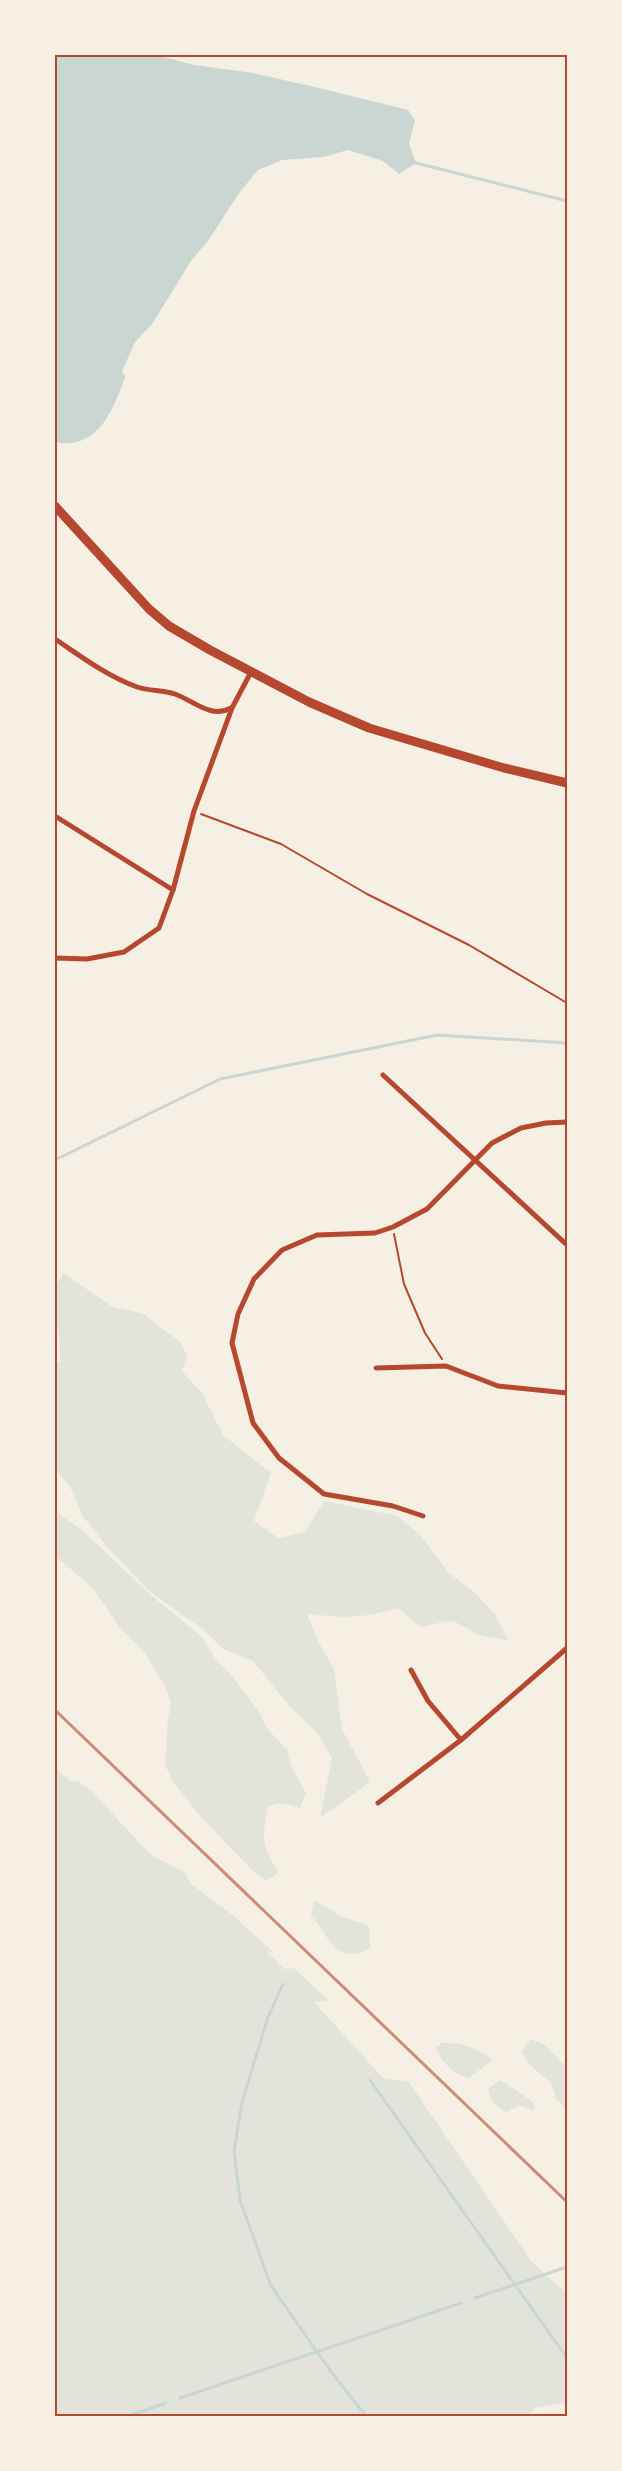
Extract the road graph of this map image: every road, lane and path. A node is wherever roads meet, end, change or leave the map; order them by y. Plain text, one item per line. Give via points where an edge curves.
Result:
1 (55, 506) edge
2 (55, 639) edge
3 (251, 672) junction
4 (232, 708) junction
5 (567, 783) edge
6 (194, 811) junction
7 (55, 816) edge
8 (173, 890) junction
9 (55, 958) edge
10 (567, 1003) edge
11 (383, 1075) dead end
12 (567, 1122) edge
13 (474, 1160) junction
14 (393, 1227) junction
15 (567, 1245) edge
16 (446, 1366) junction
17 (376, 1368) dead end
18 (567, 1393) edge
19 (423, 1516) dead end
20 (567, 1648) edge
21 (411, 1670) dead end
22 (461, 1740) junction
23 (378, 1803) dead end

1 - 3 main road via 149,609 169,626
2 - 4 street via 100,671 139,687 174,694 211,712
3 - 4 street
3 - 5 main road via 369,728
4 - 6 street
6 - 8 street
6 - 10 path via 281,844 367,894 469,945
7 - 8 street
8 - 9 street via 159,928 124,952 87,959
11 - 13 street
12 - 13 street via 521,1128 492,1143
13 - 14 street via 427,1209
13 - 15 street
14 - 16 path via 404,1284 425,1332
14 - 19 street via 375,1233 318,1235 282,1250 254,1279 238,1314 232,1343 253,1423 278,1458 324,1494 393,1506
16 - 17 street
16 - 18 street via 498,1386
20 - 22 street
21 - 22 street via 428,1701
22 - 23 street

